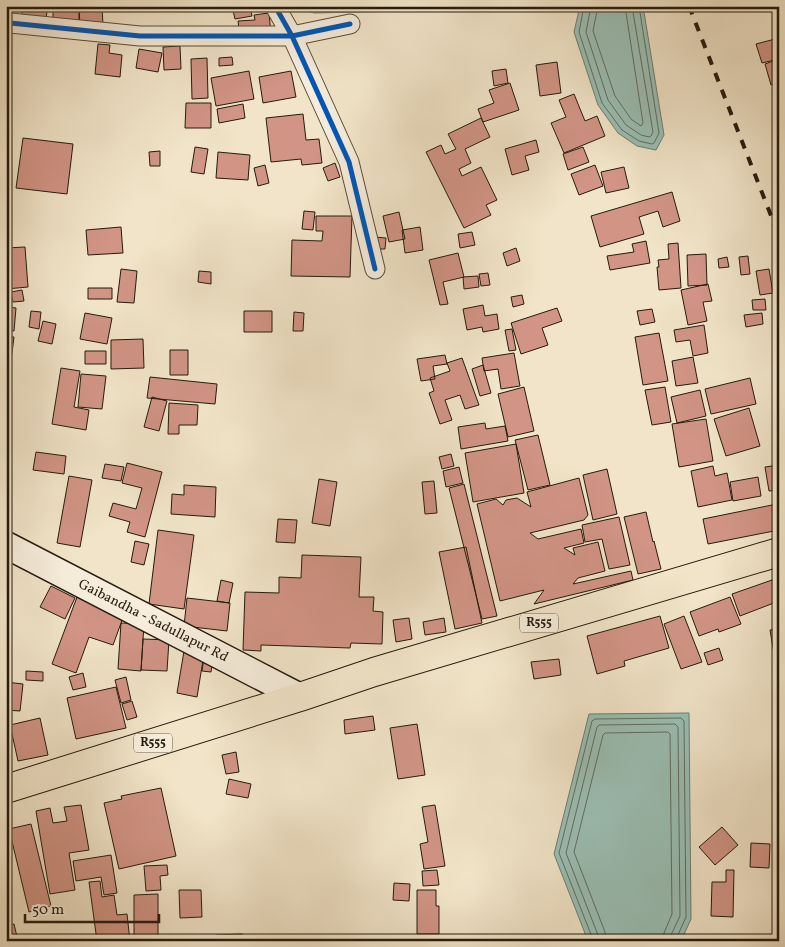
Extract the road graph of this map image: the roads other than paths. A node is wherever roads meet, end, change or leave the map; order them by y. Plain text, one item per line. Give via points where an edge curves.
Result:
1 (275, 6) edge
2 (7, 22) edge
3 (350, 24) dead end
4 (292, 36) junction
5 (375, 269) dead end
6 (6, 545) edge
7 (779, 552) edge
8 (300, 697) junction
9 (6, 789) edge

1 - 4 street
2 - 4 street via 140,36
3 - 4 street
4 - 5 street via 349,162
6 - 8 main road, Gaibandha - Sadullapur Rd
7 - 8 main road, R555
8 - 9 main road, R555

